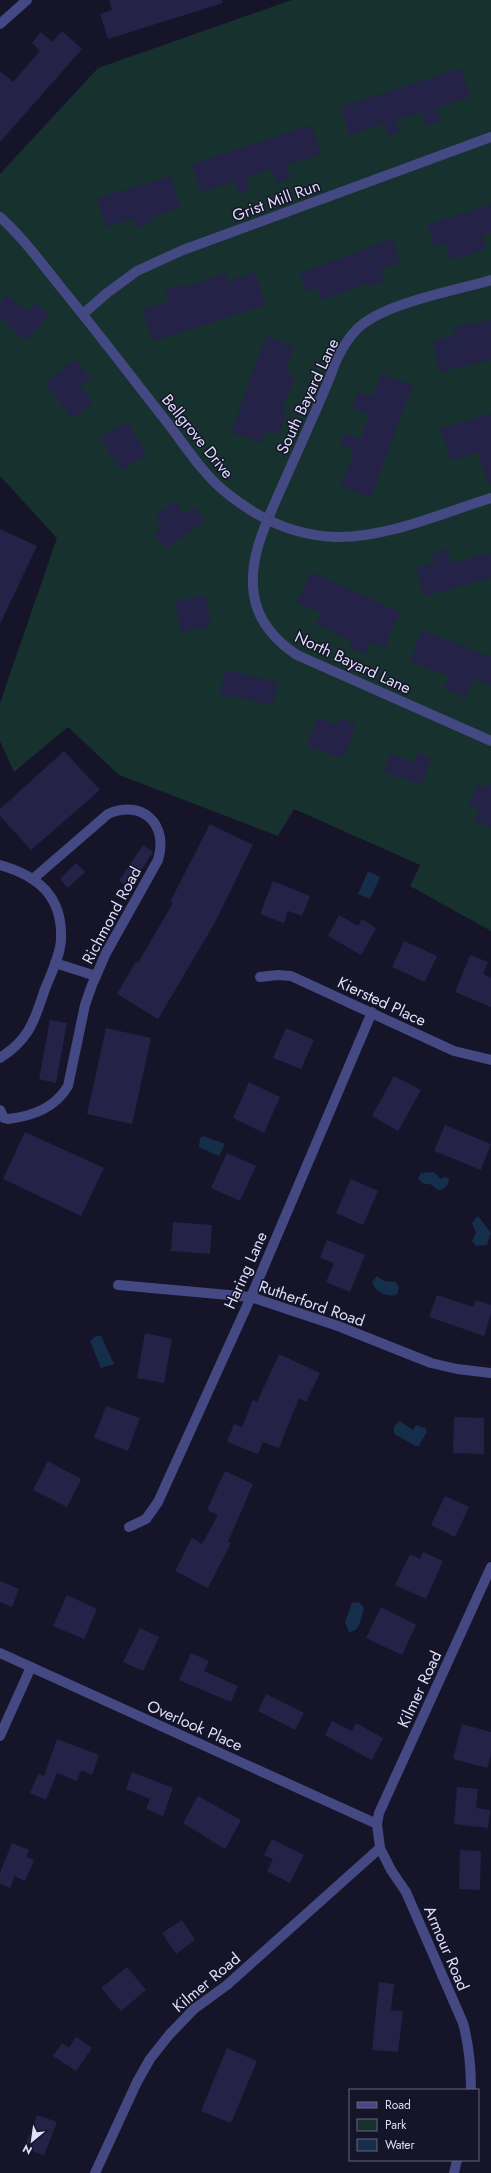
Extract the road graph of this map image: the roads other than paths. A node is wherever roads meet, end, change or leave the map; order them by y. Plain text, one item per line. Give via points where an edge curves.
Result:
1 (27, 0) edge
2 (0, 24) edge
3 (491, 137) edge
4 (0, 217) edge
5 (491, 280) edge
6 (83, 314) junction
7 (491, 498) edge
8 (268, 520) junction
9 (491, 741) edge
10 (0, 865) edge
11 (34, 878) junction
12 (55, 963) junction
13 (96, 976) junction
14 (260, 977) dead end
15 (372, 1012) junction
16 (0, 1058) edge
17 (491, 1060) edge
18 (0, 1110) edge
19 (118, 1285) dead end
20 (251, 1297) junction
21 (491, 1373) edge
22 (129, 1527) dead end
23 (491, 1567) edge
24 (0, 1654) edge
25 (31, 1667) junction
26 (0, 1736) edge
27 (377, 1824) junction
28 (380, 1848) junction
29 (471, 2089) edge
30 (457, 2161) edge
31 (95, 2173) edge
32 (454, 2173) edge

1 - 2 street
3 - 6 street, Grist Mill Run via 183,250 137,272
4 - 6 street, Bellgrove Drive via 14,230
5 - 8 street, South Bayard Lane via 388,309 356,330 336,363
6 - 8 street, Bellgrove Drive via 213,480 246,508
7 - 8 street, Bellgrove Drive via 381,532 356,536 335,537 308,533
8 - 9 street, North Bayard Lane via 257,552 253,579 254,596 266,625 282,645 297,655
10 - 11 street
11 - 12 street via 52,898 58,912 61,941
11 - 13 street, Richmond Road via 108,814 131,809 142,812 158,828 161,849 158,860 106,953
12 - 13 street
12 - 16 street via 31,1028 16,1047
13 - 18 street, Richmond Road via 85,1005 68,1086 62,1097 40,1111 19,1118 4,1118
14 - 15 street, Kiersted Place via 291,976
15 - 17 street, Kiersted Place via 454,1051
15 - 20 street, Haring Lane
19 - 20 street, Rutherford Road
20 - 21 street, Rutherford Road via 338,1326 432,1364
20 - 22 street, Haring Lane via 158,1502 146,1519
23 - 27 street, Kilmer Road via 379,1813
24 - 25 street, Overlook Place
25 - 26 street
25 - 27 street, Overlook Place
27 - 28 street, Armour Road
28 - 29 street, Armour Road via 406,1892 462,2023 472,2067
28 - 31 street, Kilmer Road via 227,1985 194,2009 169,2034 137,2082
30 - 32 street

